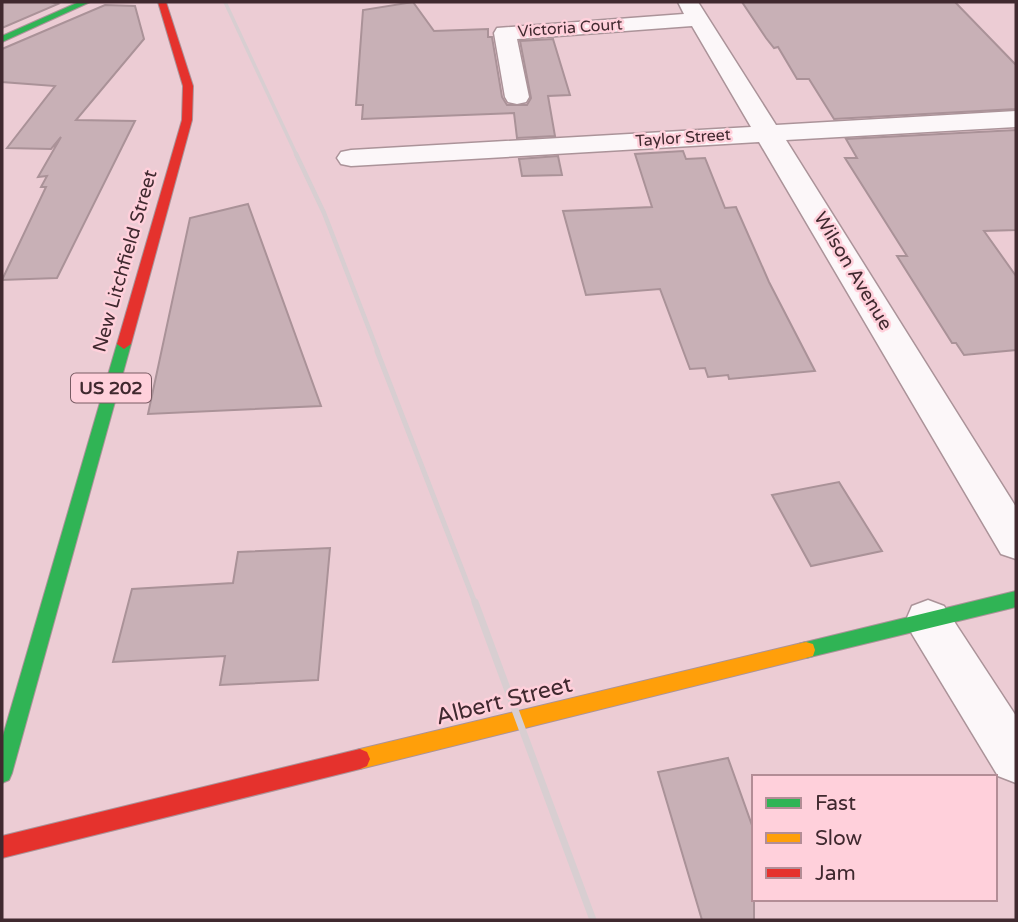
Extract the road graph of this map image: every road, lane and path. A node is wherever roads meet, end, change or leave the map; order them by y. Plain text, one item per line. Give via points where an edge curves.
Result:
1 (86, 2) edge
2 (162, 2) edge
3 (694, 10) edge
4 (2, 39) edge
5 (517, 97) dead end
6 (1016, 119) edge
7 (769, 132) junction
8 (351, 158) dead end
9 (1016, 542) edge
10 (1016, 599) edge
11 (928, 620) junction
12 (1016, 759) edge
13 (2, 773) edge
14 (2, 846) edge

1 - 4 main road
2 - 13 main road, New Litchfield Street / US 202 via 188,86 187,120
3 - 5 street, Victoria Court via 505,33
3 - 7 street, Wilson Avenue
6 - 7 street, Taylor Street
7 - 8 street, Taylor Street
7 - 9 street, Wilson Avenue
10 - 11 main road, Albert Street
11 - 12 street
11 - 14 main road, Albert Street

